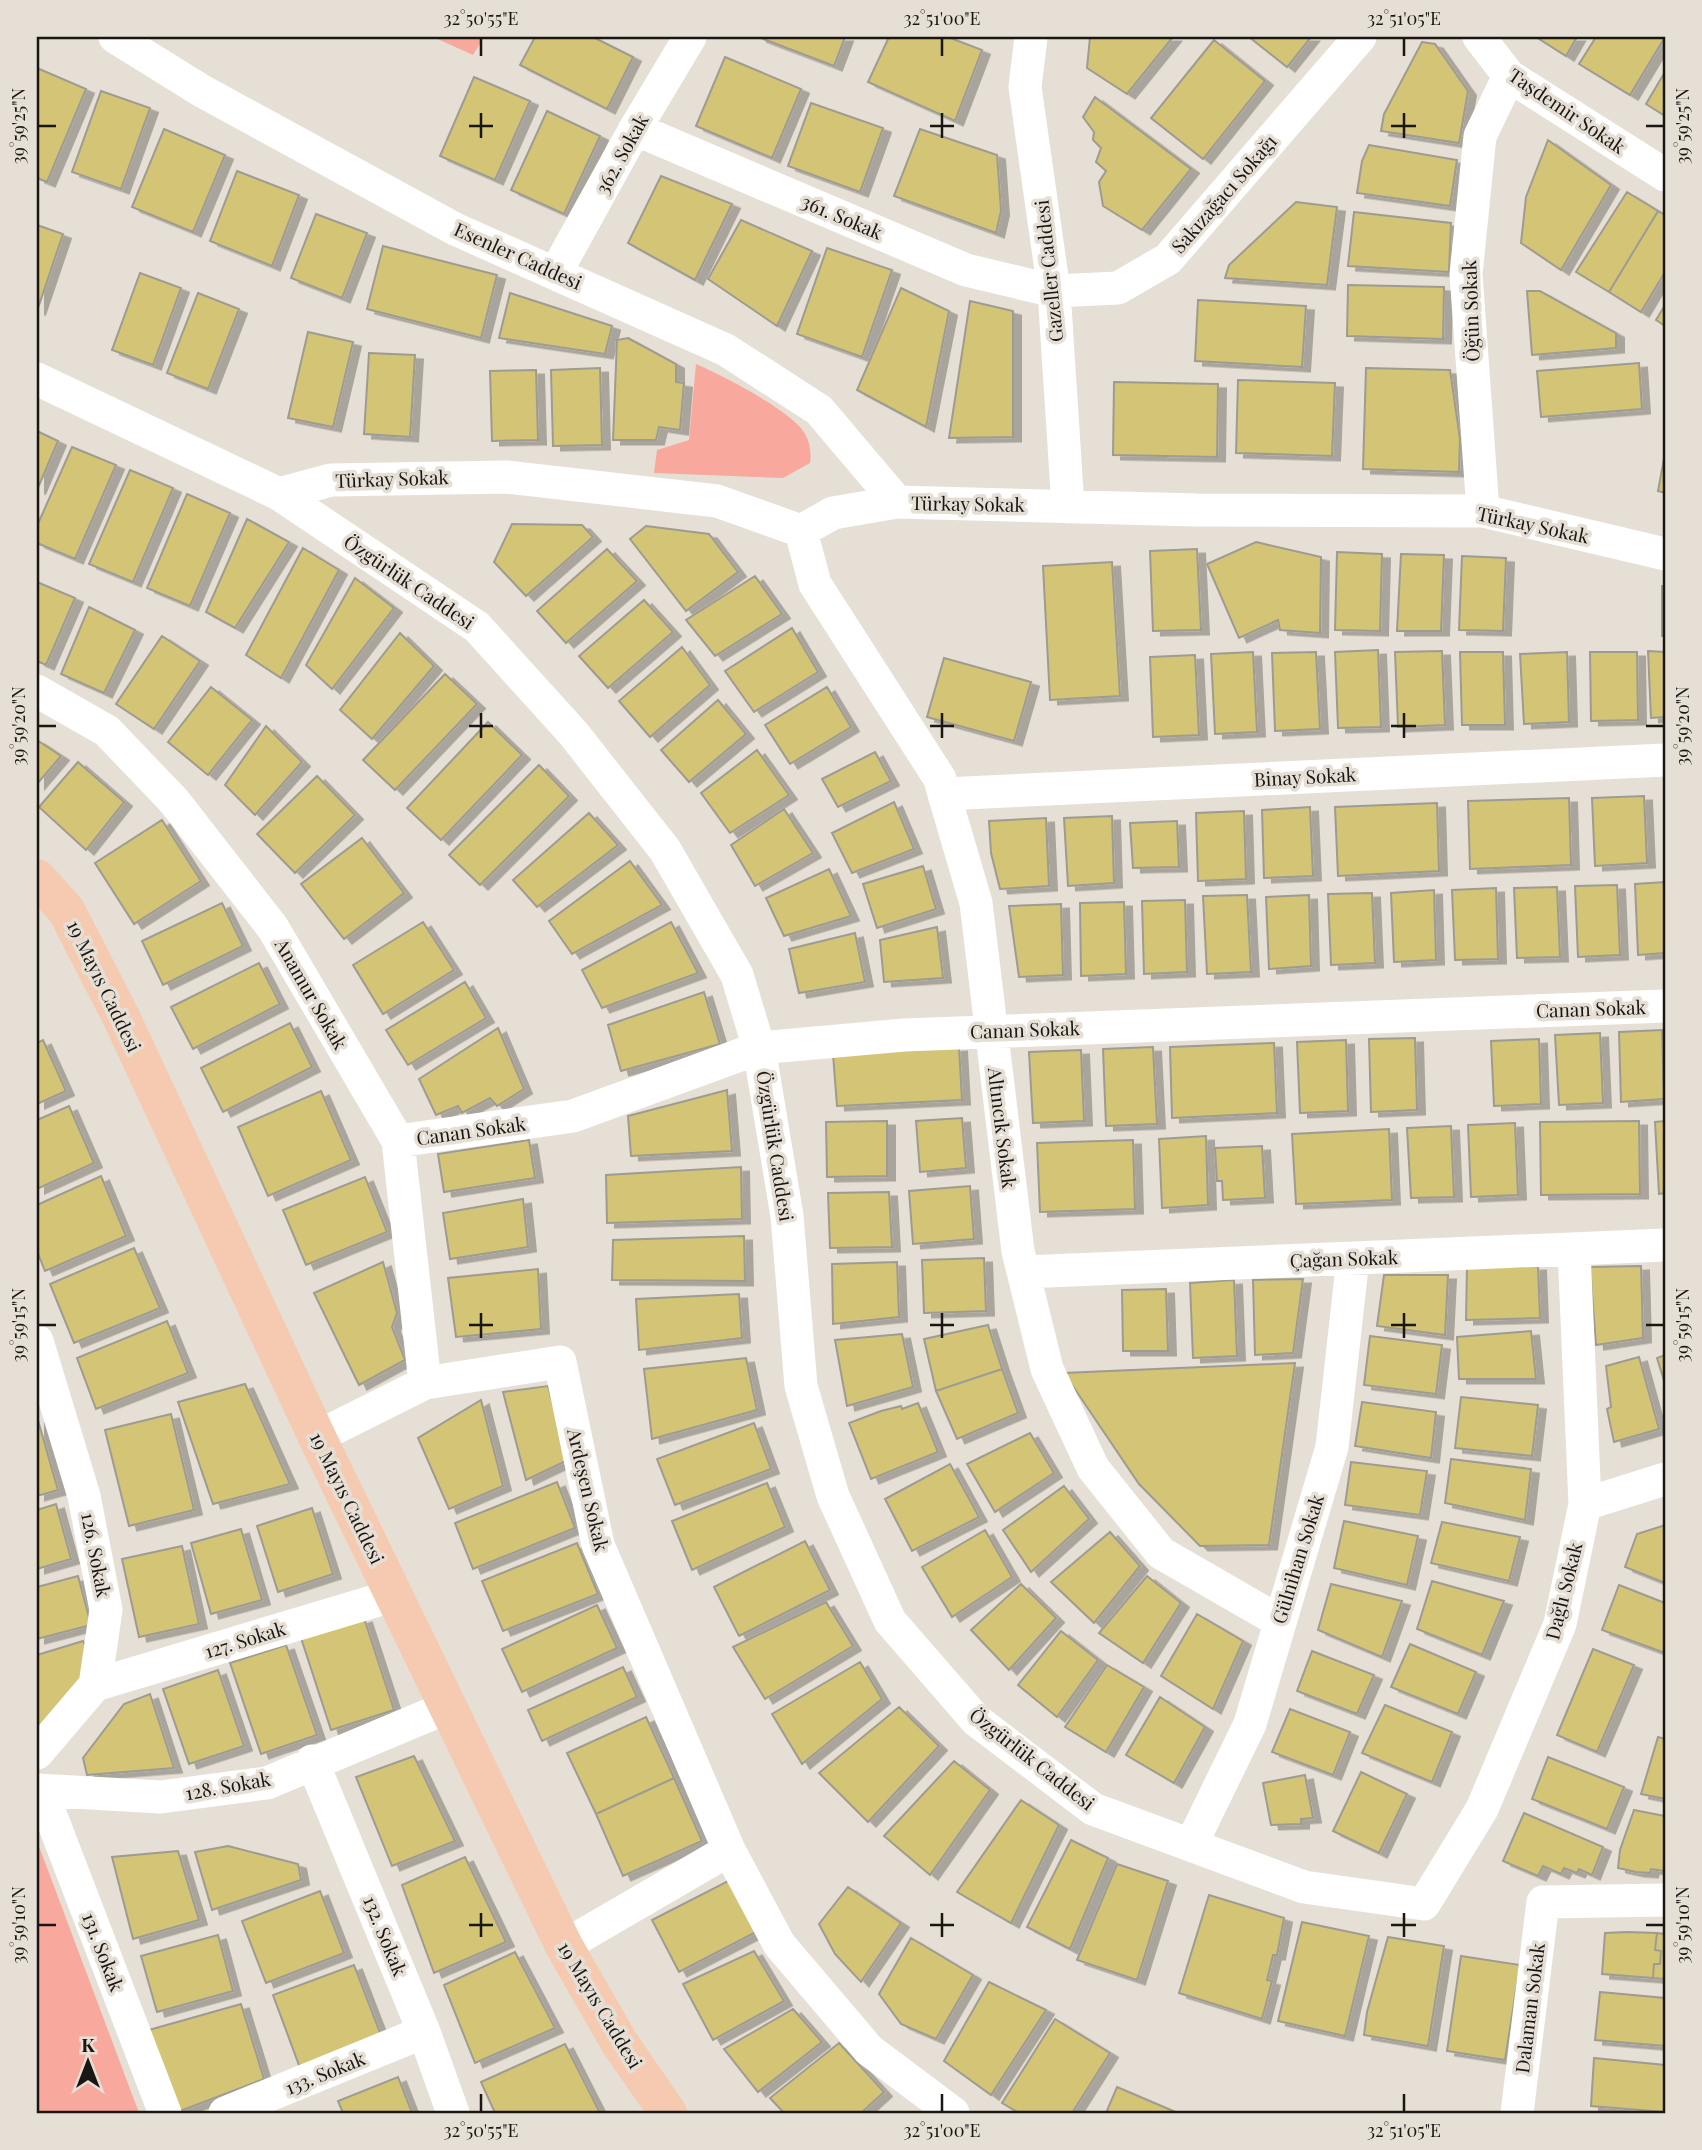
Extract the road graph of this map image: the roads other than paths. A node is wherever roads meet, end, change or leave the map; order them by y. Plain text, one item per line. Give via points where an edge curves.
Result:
1 (115, 37) edge
2 (690, 37) edge
3 (1031, 37) edge
4 (1360, 37) edge
5 (1479, 37) edge
6 (1509, 76) junction
7 (635, 129) junction
8 (1665, 175) edge
9 (556, 272) junction
10 (1054, 290) junction
11 (37, 379) edge
12 (279, 494) junction
13 (897, 502) junction
14 (1068, 506) junction
15 (1483, 511) junction
16 (801, 531) junction
17 (1665, 554) edge
18 (37, 691) edge
19 (1665, 760) edge
20 (944, 794) junction
21 (37, 878) edge
22 (1665, 1006) edge
23 (990, 1032) junction
24 (760, 1048) junction
25 (398, 1141) junction
26 (1665, 1245) edge
27 (1574, 1249) junction
28 (1353, 1258) junction
29 (1024, 1272) junction
30 (37, 1340) edge
31 (425, 1383) junction
32 (317, 1437) junction
33 (1665, 1479) edge
34 (1585, 1504) junction
35 (395, 1595) junction
36 (1279, 1621) junction
37 (95, 1685) junction
38 (448, 1707) junction
39 (37, 1754) edge
40 (312, 1761) junction
41 (39, 1790) edge
42 (1191, 1845) junction
43 (729, 1850) junction
44 (1665, 1900) edge
45 (1424, 1904) joint
46 (565, 1946) junction
47 (424, 2032) junction
48 (165, 2113) edge
49 (225, 2113) edge
50 (453, 2113) edge
51 (668, 2113) edge
52 (953, 2113) edge
53 (1517, 2113) edge

1 - 9 street, Esenler Caddesi via 202,91 455,229
2 - 7 street, 362. Sokak
3 - 10 street, Gazeller Caddesi via 1025,87
4 - 10 street, Sakızağacı Sokağı via 1168,260 1118,288
5 - 6 street, Taşdemir Sokak
6 - 8 street, Taşdemir Sokak
6 - 15 street, Öğün Sokak via 1480,136 1466,274
7 - 9 street, 362. Sokak
7 - 10 street, 361. Sokak via 966,270
9 - 13 street, Esenler Caddesi via 726,350 819,410
10 - 14 street, Gazeller Caddesi
11 - 12 street, Özgürlük Caddesi
12 - 16 street, Türkay Sokak via 331,480 506,477 717,501
12 - 24 street, Özgürlük Caddesi via 477,626 573,733 666,850 737,975
13 - 14 street, Türkay Sokak
13 - 16 street, Türkay Sokak via 833,513
14 - 15 street, Türkay Sokak
15 - 17 street, Türkay Sokak
16 - 20 street, Altıncık Sokak via 815,584 940,779
18 - 25 street, Anamur Sokak via 107,731 174,801 274,928
19 - 20 street, Binay Sokak
20 - 23 street, Altıncık Sokak via 976,903
21 - 32 main road, 19 Mayıs Caddesi via 65,910 121,1017
22 - 23 street, Canan Sokak
23 - 24 street, Canan Sokak
23 - 29 street, Altıncık Sokak
24 - 25 street, Canan Sokak via 573,1116
24 - 42 street, Özgürlük Caddesi via 787,1216 801,1386 833,1496 890,1621 976,1720 1093,1809
25 - 31 street, Anamur Sokak
26 - 27 street, Çağan Sokak
27 - 28 street, Çağan Sokak
27 - 34 street, Dağlı Sokak
28 - 29 street, Çağan Sokak
28 - 36 street, Gülnihan Sokak via 1332,1447
29 - 36 street, Altıncık Sokak via 1047,1368 1093,1468 1161,1553
30 - 37 street, 126. Sokak via 85,1496 106,1610
31 - 32 street, Ardeşen Sokak
31 - 43 street, Ardeşen Sokak via 560,1363 598,1545
32 - 35 main road, 19 Mayıs Caddesi
33 - 34 street
34 - 45 street, Dağlı Sokak via 1560,1624 1482,1809
35 - 37 street, 127. Sokak
35 - 38 main road, 19 Mayıs Caddesi
36 - 42 street, Gülnihan Sokak via 1250,1724
37 - 39 street
38 - 40 street, 128. Sokak
38 - 46 main road, 19 Mayıs Caddesi
40 - 41 street, 128. Sokak via 267,1783 161,1797
40 - 47 street, 132. Sokak
41 - 48 street, 131. Sokak
42 - 45 street, Özgürlük Caddesi via 1304,1887
43 - 46 street
43 - 52 street, Ardeşen Sokak via 779,1944 869,2050
44 - 53 street, Dalaman Sokak via 1543,1902
46 - 51 main road, 19 Mayıs Caddesi via 619,2042
47 - 49 street, 133. Sokak
47 - 50 street, 132. Sokak

